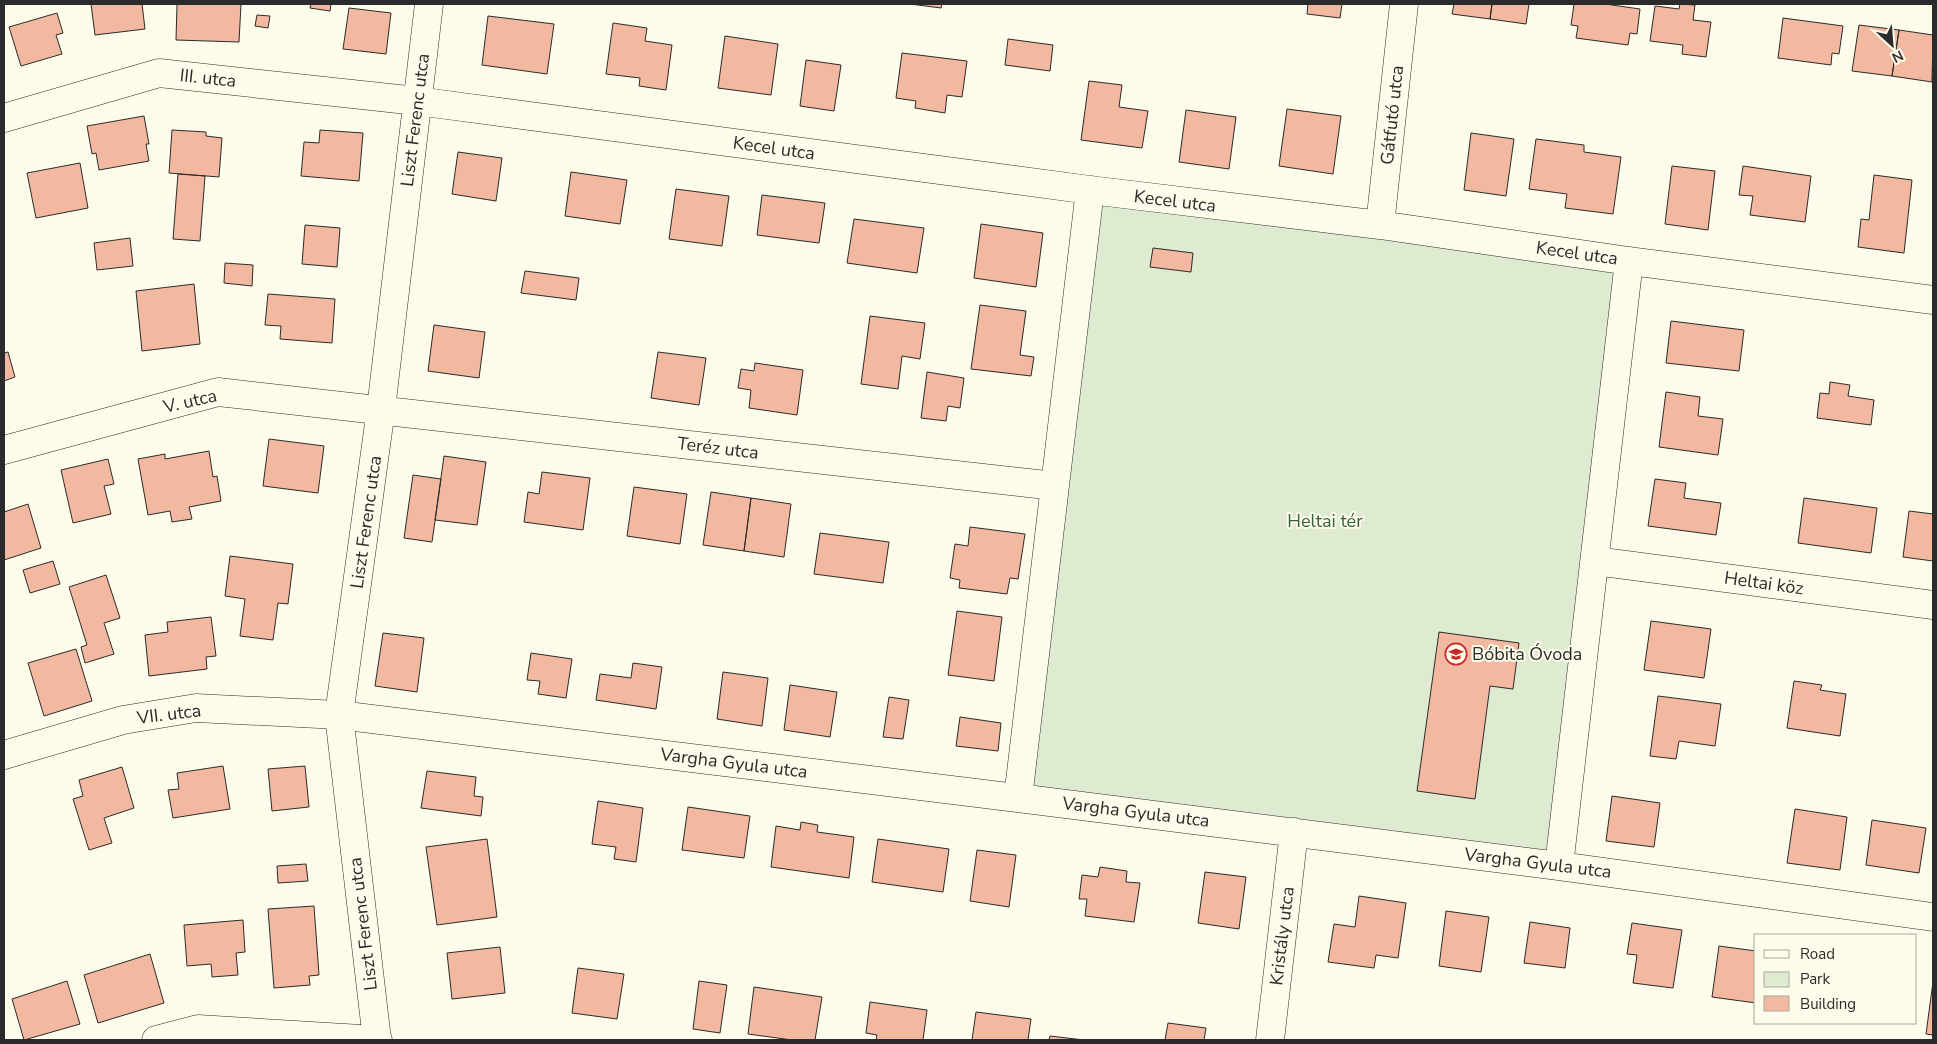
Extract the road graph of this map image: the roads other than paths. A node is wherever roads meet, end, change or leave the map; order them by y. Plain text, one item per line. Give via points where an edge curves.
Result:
1 (429, 4) edge
2 (1404, 4) edge
3 (417, 101) junction
4 (4, 118) edge
5 (1090, 190) junction
6 (1380, 225) junction
7 (1629, 261) junction
8 (1933, 300) edge
9 (382, 409) junction
10 (4, 450) edge
11 (1055, 486) junction
12 (1595, 560) junction
13 (1933, 605) edge
14 (338, 715) junction
15 (4, 755) edge
16 (1018, 798) junction
17 (1294, 832) junction
18 (1560, 866) junction
19 (1933, 917) edge
20 (156, 1040) edge
21 (377, 1040) edge
22 (1270, 1040) edge

1 - 3 street, Liszt Ferenc utca
2 - 6 street, Gátfutó utca
3 - 4 street, III. utca via 159,73
3 - 5 street, Kecel utca
3 - 9 street, Liszt Ferenc utca
5 - 6 street, Kecel utca
5 - 11 street
6 - 7 street, Kecel utca
7 - 8 street, Kecel utca
7 - 12 street
9 - 10 street, V. utca via 218,392
9 - 11 street, Teréz utca
9 - 14 street, Liszt Ferenc utca
11 - 16 street
12 - 13 street, Heltai köz
12 - 18 street
14 - 15 street, VII. utca via 196,708 122,720
14 - 16 street, Vargha Gyula utca
14 - 21 street, Liszt Ferenc utca
16 - 17 street, Vargha Gyula utca
17 - 18 street, Vargha Gyula utca
17 - 22 street, Kristály utca
18 - 19 street, Vargha Gyula utca
20 - 21 street via 198,1030

